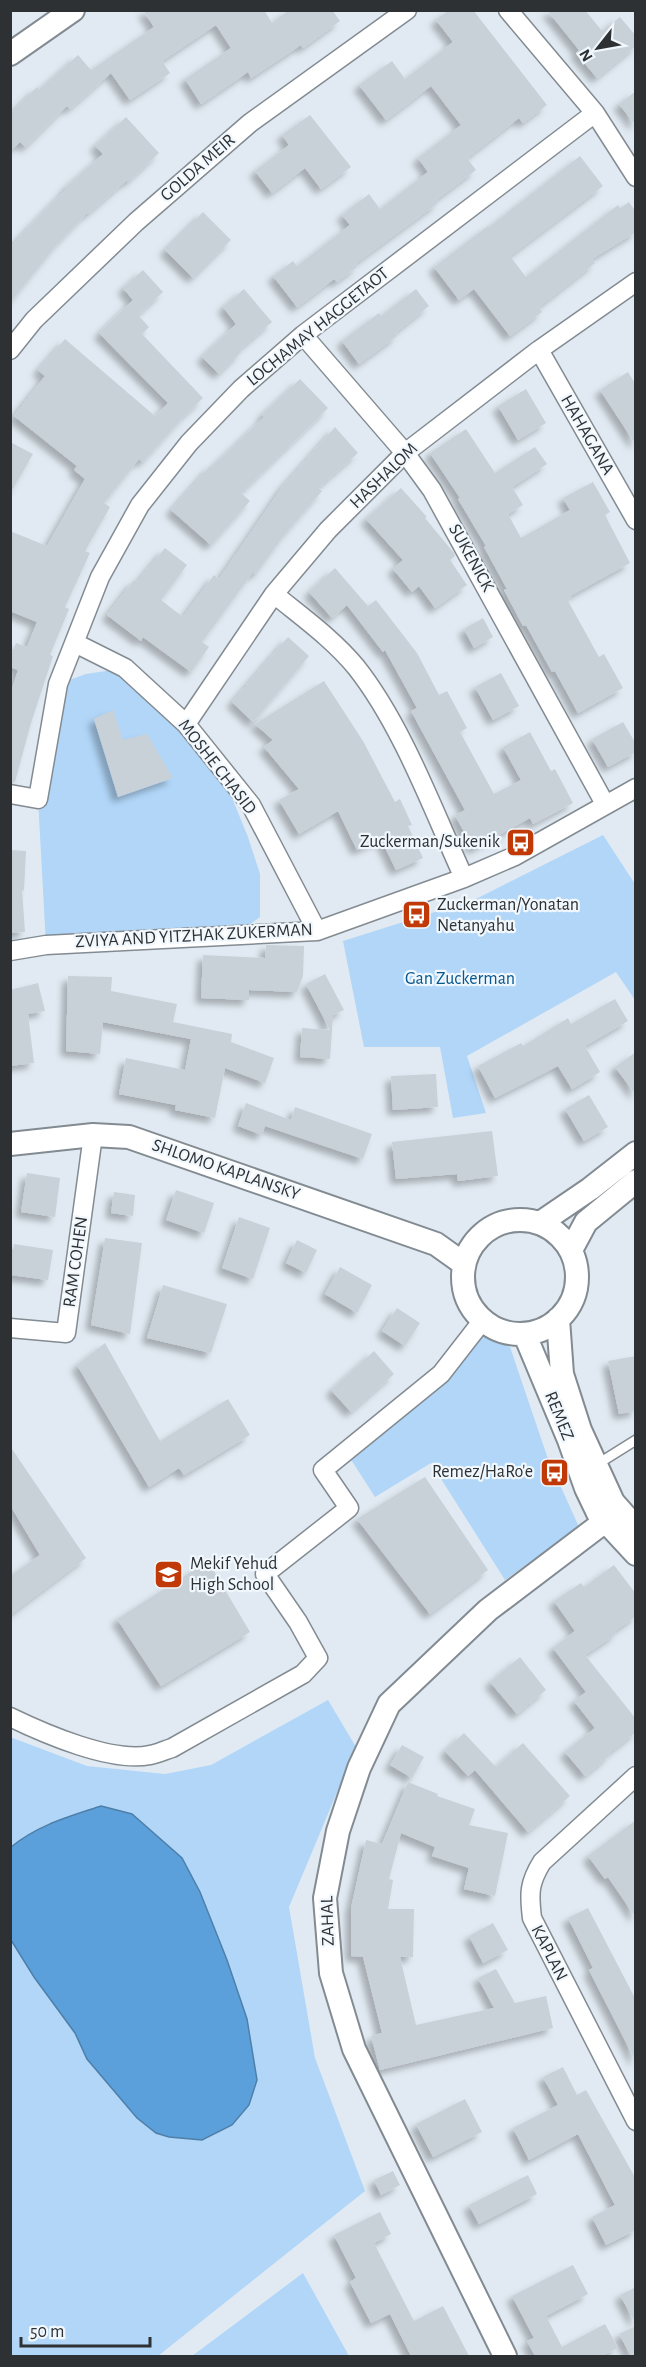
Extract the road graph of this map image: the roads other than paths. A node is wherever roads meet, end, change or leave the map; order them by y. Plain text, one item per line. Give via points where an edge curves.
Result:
1 (73, 10) edge
2 (407, 10) edge
3 (508, 10) edge
4 (10, 54) edge
5 (595, 113) junction
6 (636, 177) edge
7 (636, 282) edge
8 (303, 335) junction
9 (10, 350) edge
10 (539, 350) junction
11 (405, 453) junction
12 (636, 520) edge
13 (274, 594) junction
14 (75, 643) junction
15 (186, 724) junction
16 (636, 788) edge
17 (10, 794) edge
18 (605, 804) junction
19 (464, 878) junction
20 (317, 931) junction
21 (10, 951) edge
22 (93, 1135) junction
23 (10, 1144) edge
24 (636, 1154) edge
25 (636, 1181) edge
26 (540, 1223) junction
27 (473, 1242) junction
28 (436, 1244) junction
29 (571, 1250) junction
30 (464, 1264) junction
31 (558, 1319) junction
32 (483, 1320) junction
33 (10, 1328) edge
34 (525, 1335) junction
35 (636, 1440) edge
36 (596, 1465) junction
37 (604, 1522) junction
38 (636, 1528) edge
39 (636, 1554) edge
40 (10, 1717) edge
41 (636, 1776) edge
42 (636, 2121) edge
43 (505, 2356) edge

1 - 4 street
2 - 9 street, GOLDA MEIR via 250,123 127,230 34,320
3 - 5 street
5 - 6 street
5 - 8 street, LOCHAMAY HAGGETAOT
7 - 10 street, HASHALOM
8 - 11 street, SUKENICK
8 - 14 street, LOCHAMAY HAGGETAOT via 241,389 140,505 100,577
10 - 11 street, HASHALOM
10 - 12 street, HAHAGANA
11 - 13 street, HASHALOM via 328,530
11 - 18 street, SUKENICK via 432,490
13 - 15 street, HASHALOM
13 - 19 street via 355,666 385,711
14 - 15 street, MOSHE CHASID via 125,668
14 - 17 street, LOCHAMAY HAGGETAOT via 58,684 38,799
15 - 20 street, MOSHE CHASID via 251,805
16 - 18 street, ZVIYA AND YITZHAK ZUKERMAN
18 - 19 street, ZVIYA AND YITZHAK ZUKERMAN via 514,856
19 - 20 street, ZVIYA AND YITZHAK ZUKERMAN
20 - 21 street, ZVIYA AND YITZHAK ZUKERMAN via 46,945
22 - 23 street, SHLOMO KAPLANSKY
22 - 28 street, SHLOMO KAPLANSKY via 129,1137
22 - 33 street, RAM COHEN via 66,1333
24 - 26 street
25 - 29 street via 586,1222
26 - 27 street via 514,1219 499,1223
26 - 29 street via 560,1236
27 - 28 street
27 - 30 street
28 - 30 street
29 - 31 street via 577,1282 573,1299
30 - 32 street via 464,1290
31 - 34 street
31 - 36 street, REMEZ via 562,1374
32 - 34 street via 504,1332
32 - 40 street via 441,1374 323,1470 349,1508 265,1574 318,1658 303,1674 172,1748 148,1756 98,1750
34 - 37 street, REMEZ via 586,1488
35 - 36 lane
36 - 38 street, REMEZ via 613,1502
37 - 39 street, REMEZ
37 - 43 street, ZAHAL via 488,1610 388,1704 359,1768 338,1831 325,1898 331,1973 354,2049
41 - 42 street, KAPLAN via 542,1862 529,1894 532,1918

